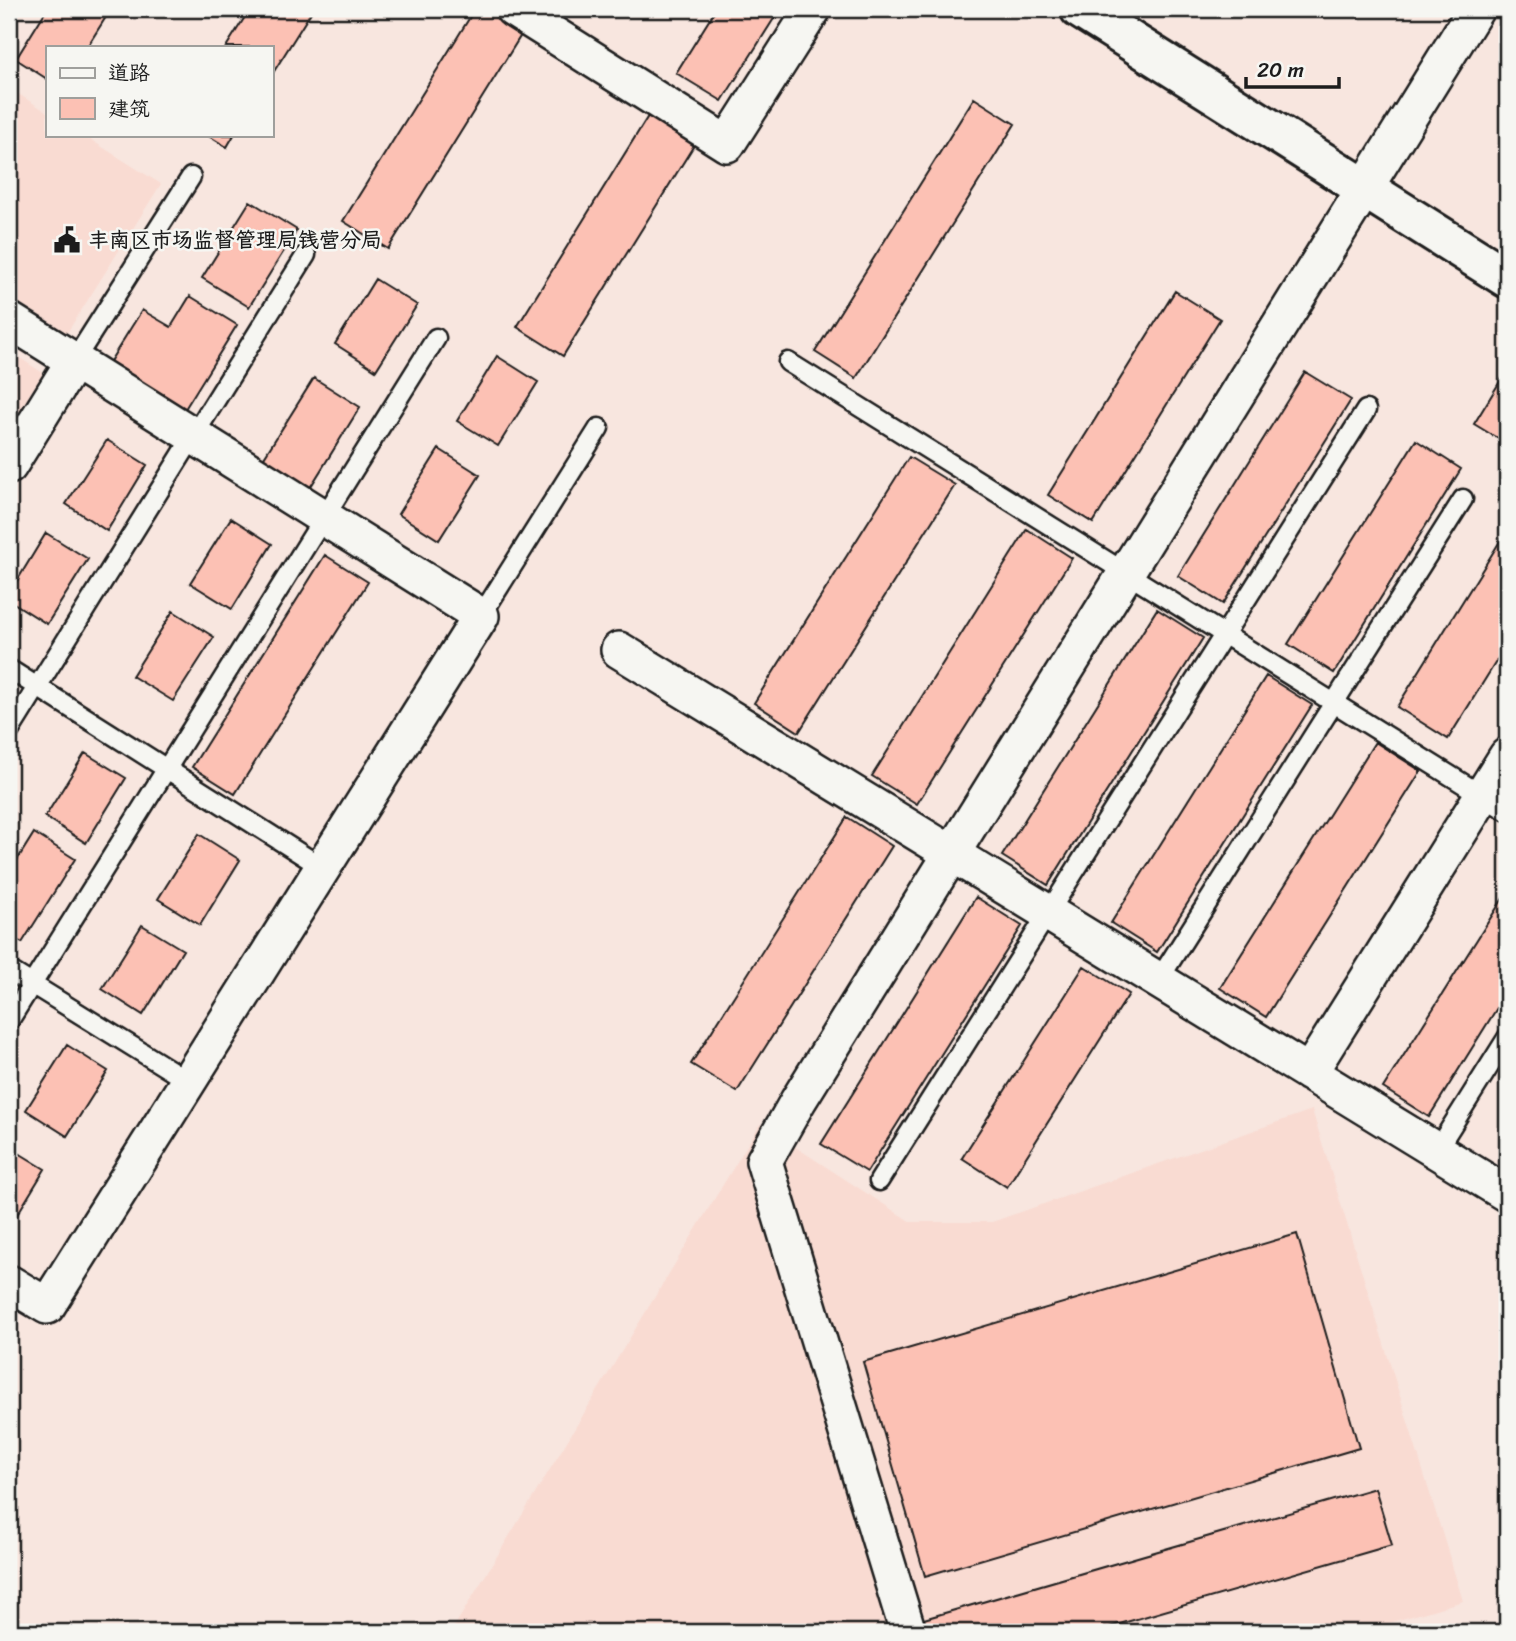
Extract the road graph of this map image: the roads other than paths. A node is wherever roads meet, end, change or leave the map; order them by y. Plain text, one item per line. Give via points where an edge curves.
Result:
1 (513, 9) edge
2 (813, 9) edge
3 (1476, 9) edge
4 (1101, 14) edge
5 (191, 177) dead end
6 (1365, 188) junction
7 (306, 255) dead end
8 (1507, 278) edge
9 (9, 320) edge
10 (436, 338) dead end
11 (74, 361) junction
12 (788, 362) dead end
13 (1366, 410) dead end
14 (599, 428) dead end
15 (194, 436) junction
16 (9, 466) edge
17 (1463, 499) dead end
18 (323, 518) junction
19 (1126, 573) junction
20 (481, 616) junction
21 (1224, 634) junction
22 (619, 650) dead end
23 (9, 669) edge
24 (37, 687) junction
25 (1334, 702) junction
26 (9, 732) edge
27 (1507, 757) edge
28 (166, 769) junction
29 (1495, 803) edge
30 (951, 855) junction
31 (323, 868) junction
32 (1048, 914) junction
33 (9, 970) edge
34 (1158, 981) junction
35 (32, 984) junction
36 (9, 1021) edge
37 (1507, 1038) edge
38 (1309, 1073) junction
39 (188, 1081) junction
40 (1436, 1151) junction
41 (879, 1181) dead end
42 (1507, 1194) edge
43 (9, 1283) edge
44 (908, 1632) edge

1 - 2 street via 727,144
3 - 6 street
4 - 6 street
5 - 11 lane
6 - 8 street
6 - 19 street
7 - 15 lane
9 - 11 street
10 - 18 lane
11 - 15 street
11 - 16 street
12 - 19 lane
13 - 21 lane
14 - 20 lane
15 - 18 street
15 - 24 lane
17 - 25 lane
18 - 20 street
18 - 28 lane
19 - 21 lane
19 - 30 street
20 - 31 street
21 - 25 lane
21 - 32 lane
22 - 30 street
23 - 24 lane
24 - 26 lane
24 - 28 lane
25 - 29 lane
25 - 34 lane
27 - 29 street
28 - 31 lane
28 - 35 lane
29 - 38 street
30 - 32 street
30 - 44 street via 764,1161
31 - 39 street
32 - 34 street
32 - 41 lane
33 - 35 lane
34 - 38 street
35 - 36 lane
35 - 39 lane
37 - 40 lane
38 - 40 street
39 - 43 street via 47,1306
40 - 42 street

